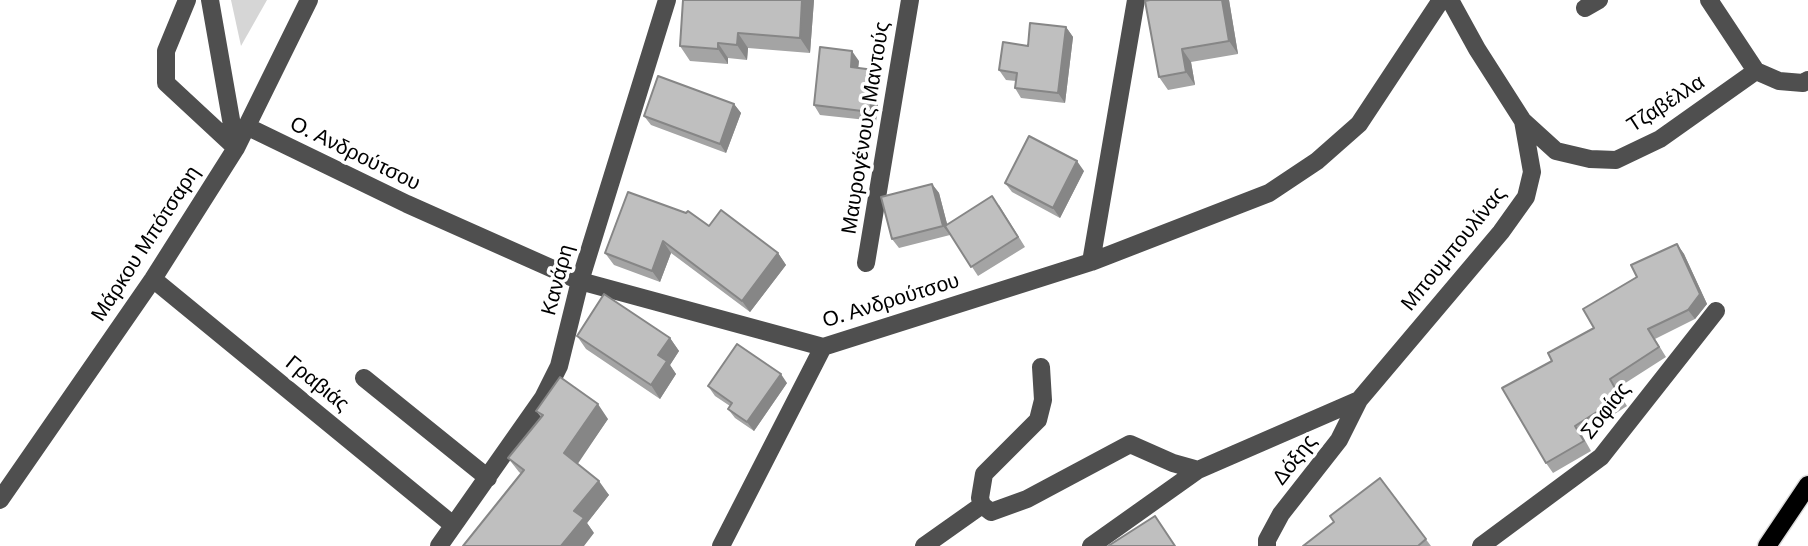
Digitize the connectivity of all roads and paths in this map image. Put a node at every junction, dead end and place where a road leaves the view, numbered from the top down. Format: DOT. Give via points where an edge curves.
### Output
graph roads {
  1 [pos="187,0"];
  2 [pos="210,0"];
  3 [pos="309,0"];
  4 [pos="910,0"];
  5 [pos="1136,0"];
  6 [pos="1441,0"];
  7 [pos="1450,0"];
  8 [pos="1709,0"];
  9 [pos="660,1"];
  10 [pos="1756,71"];
  11 [pos="1808,80"];
  12 [pos="1523,121"];
  13 [pos="246,126"];
  14 [pos="236,148"];
  15 [pos="1091,262"];
  16 [pos="866,263"];
  17 [pos="153,279"];
  18 [pos="580,281"];
  19 [pos="1716,312"];
  20 [pos="823,347"];
  21 [pos="1041,367"];
  22 [pos="364,378"];
  23 [pos="1359,400"];
  24 [pos="1198,470"];
  25 [pos="488,478"];
  26 [pos="1808,485"];
  27 [pos="0,500"];
  28 [pos="982,505"];
  29 [pos="453,525"];
  30 [pos="439,546"];
  31 [pos="722,546"];
  32 [pos="924,546"];
  33 [pos="1091,546"];
  34 [pos="1267,546"];
  35 [pos="1481,546"];
  36 [pos="1767,546"];
  1 -- 14 [label="street" via="166,51 166,83"];
  2 -- 14 [label="street"];
  3 -- 13 [label="street, Μάρκου Μπότσαρη"];
  4 -- 16 [label="street, Μαυρογένους Μαντούς"];
  5 -- 15 [label="street"];
  6 -- 15 [label="street, Ο. Ανδρούτσου" via="1359,124 1317,161 1269,193"];
  7 -- 12 [label="street, Μπουμπουλίνας"];
  8 -- 10 [label="street"];
  9 -- 18 [label="street, Κανάρη"];
  10 -- 11 [label="street" via="1779,81"];
  10 -- 12 [label="street, Τζαβέλλα" via="1660,139 1616,160 1556,151"];
  12 -- 23 [label="street, Μπουμπουλίνας" via="1532,172 1526,197"];
  13 -- 14 [label="street, Μάρκου Μπότσαρη"];
  13 -- 18 [label="street, Ο. Ανδρούτσου"];
  14 -- 17 [label="street, Μάρκου Μπότσαρη"];
  15 -- 20 [label="street, Ο. Ανδρούτσου"];
  17 -- 27 [label="street, Μάρκου Μπότσαρη"];
  17 -- 29 [label="street, Γραβιάς"];
  18 -- 20 [label="street, Ο. Ανδρούτσου"];
  18 -- 25 [label="street, Κανάρη" via="559,366 543,398"];
  19 -- 35 [label="street, Σοφίας" via="1601,457"];
  20 -- 31 [label="street"];
  21 -- 28 [label="street" via="1043,400 1038,420 985,474"];
  22 -- 25 [label="street"];
  23 -- 24 [label="street"];
  23 -- 34 [label="street, Δόξης" via="1339,440 1281,514"];
  24 -- 28 [label="street" via="1130,444 1027,499 991,512"];
  24 -- 33 [label="street"];
  25 -- 29 [label="street, Κανάρη"];
  26 -- 36 [label="main road"];
  28 -- 32 [label="street"];
  29 -- 30 [label="street, Κανάρη"];
}
